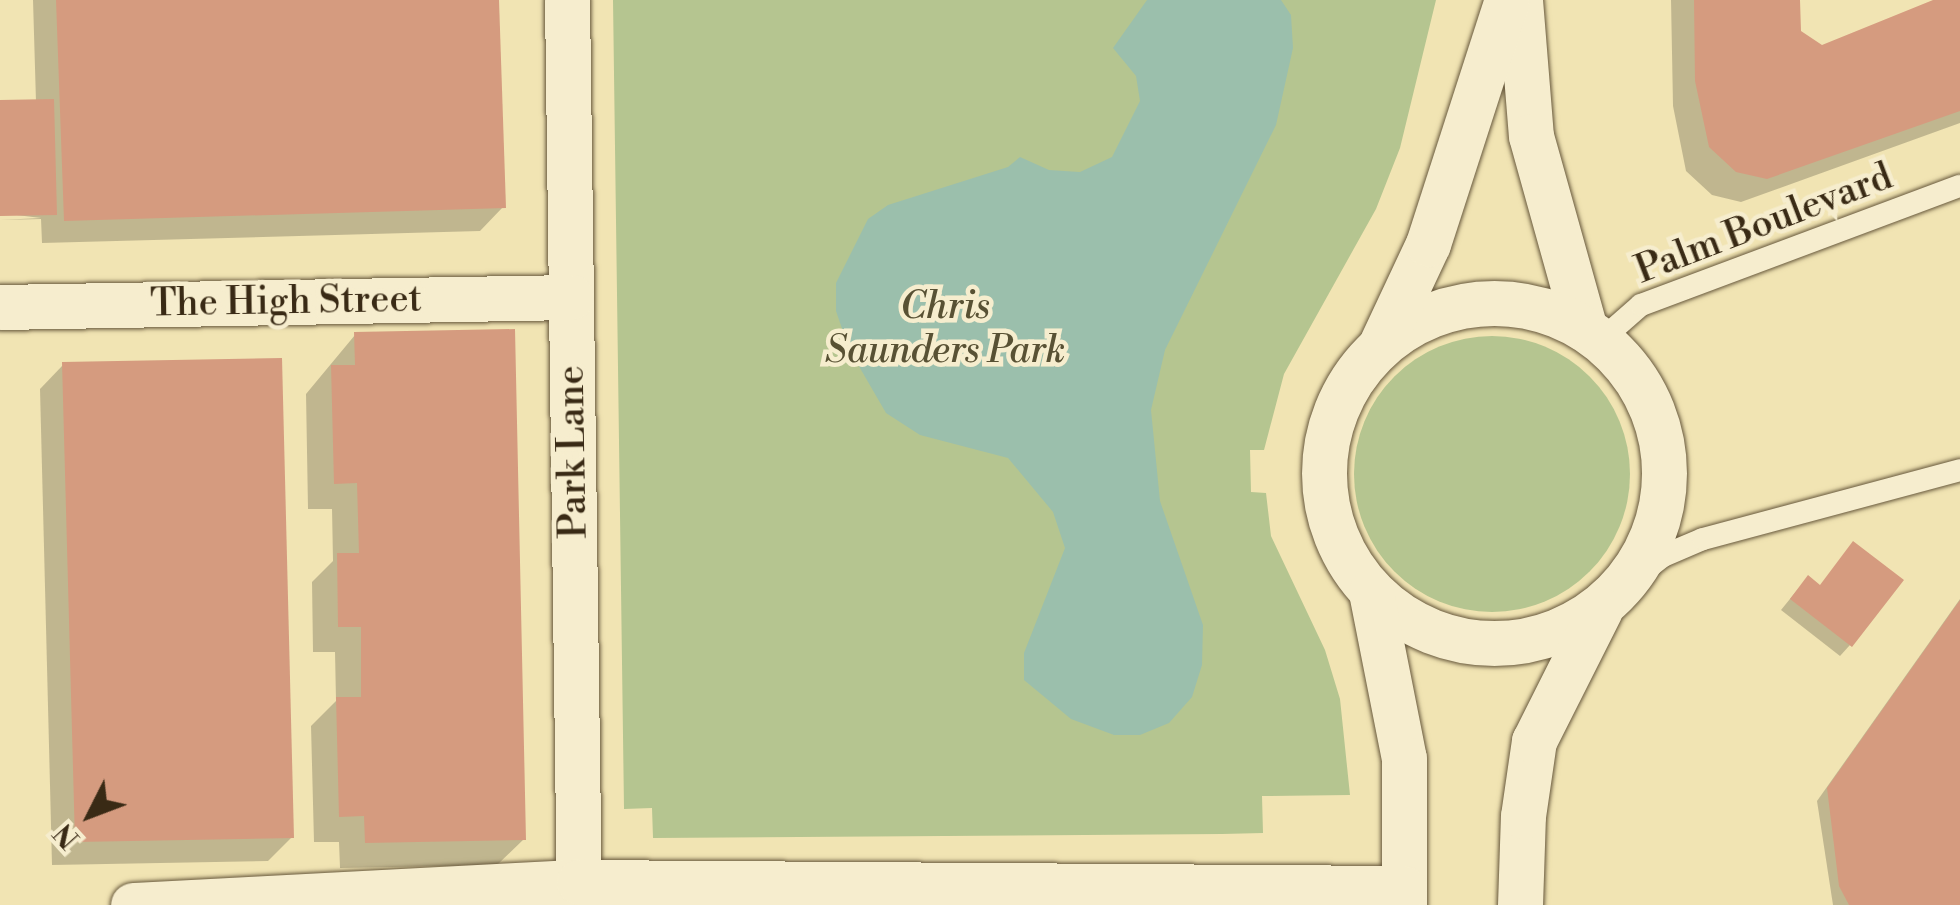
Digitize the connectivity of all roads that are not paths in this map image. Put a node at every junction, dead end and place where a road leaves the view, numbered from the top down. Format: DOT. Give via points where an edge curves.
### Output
graph roads {
  1 [pos="567,0"];
  2 [pos="1507,0"];
  3 [pos="1520,0"];
  4 [pos="1960,186"];
  5 [pos="571,297"];
  6 [pos="0,306"];
  7 [pos="1593,335"];
  8 [pos="1381,344"];
  9 [pos="1960,470"];
  10 [pos="1371,592"];
  11 [pos="1611,598"];
  12 [pos="578,893"];
  13 [pos="1404,896"];
  14 [pos="133,905"];
  15 [pos="1520,905"];
  1 -- 5 [label="street, Park Lane"];
  2 -- 8 [label="street" via="1428,244"];
  3 -- 7 [label="street" via="1532,136"];
  4 -- 7 [label="lane, Palm Boulevard" via="1641,306"];
  5 -- 6 [label="street, The High Street"];
  5 -- 12 [label="street, Park Lane"];
  7 -- 8 [label="street" via="1557,315 1496,302 1434,312"];
  7 -- 11 [label="street" via="1645,394 1664,462 1654,531"];
  8 -- 10 [label="street" via="1336,408 1325,446 1331,524"];
  9 -- 11 [label="lane" via="1695,542 1652,563"];
  10 -- 11 [label="street" via="1424,628 1485,644 1548,636"];
  10 -- 13 [label="street" via="1404,758"];
  11 -- 15 [label="street" via="1569,662 1534,741 1522,816"];
  12 -- 13 [label="street"];
  12 -- 14 [label="street"];
}
